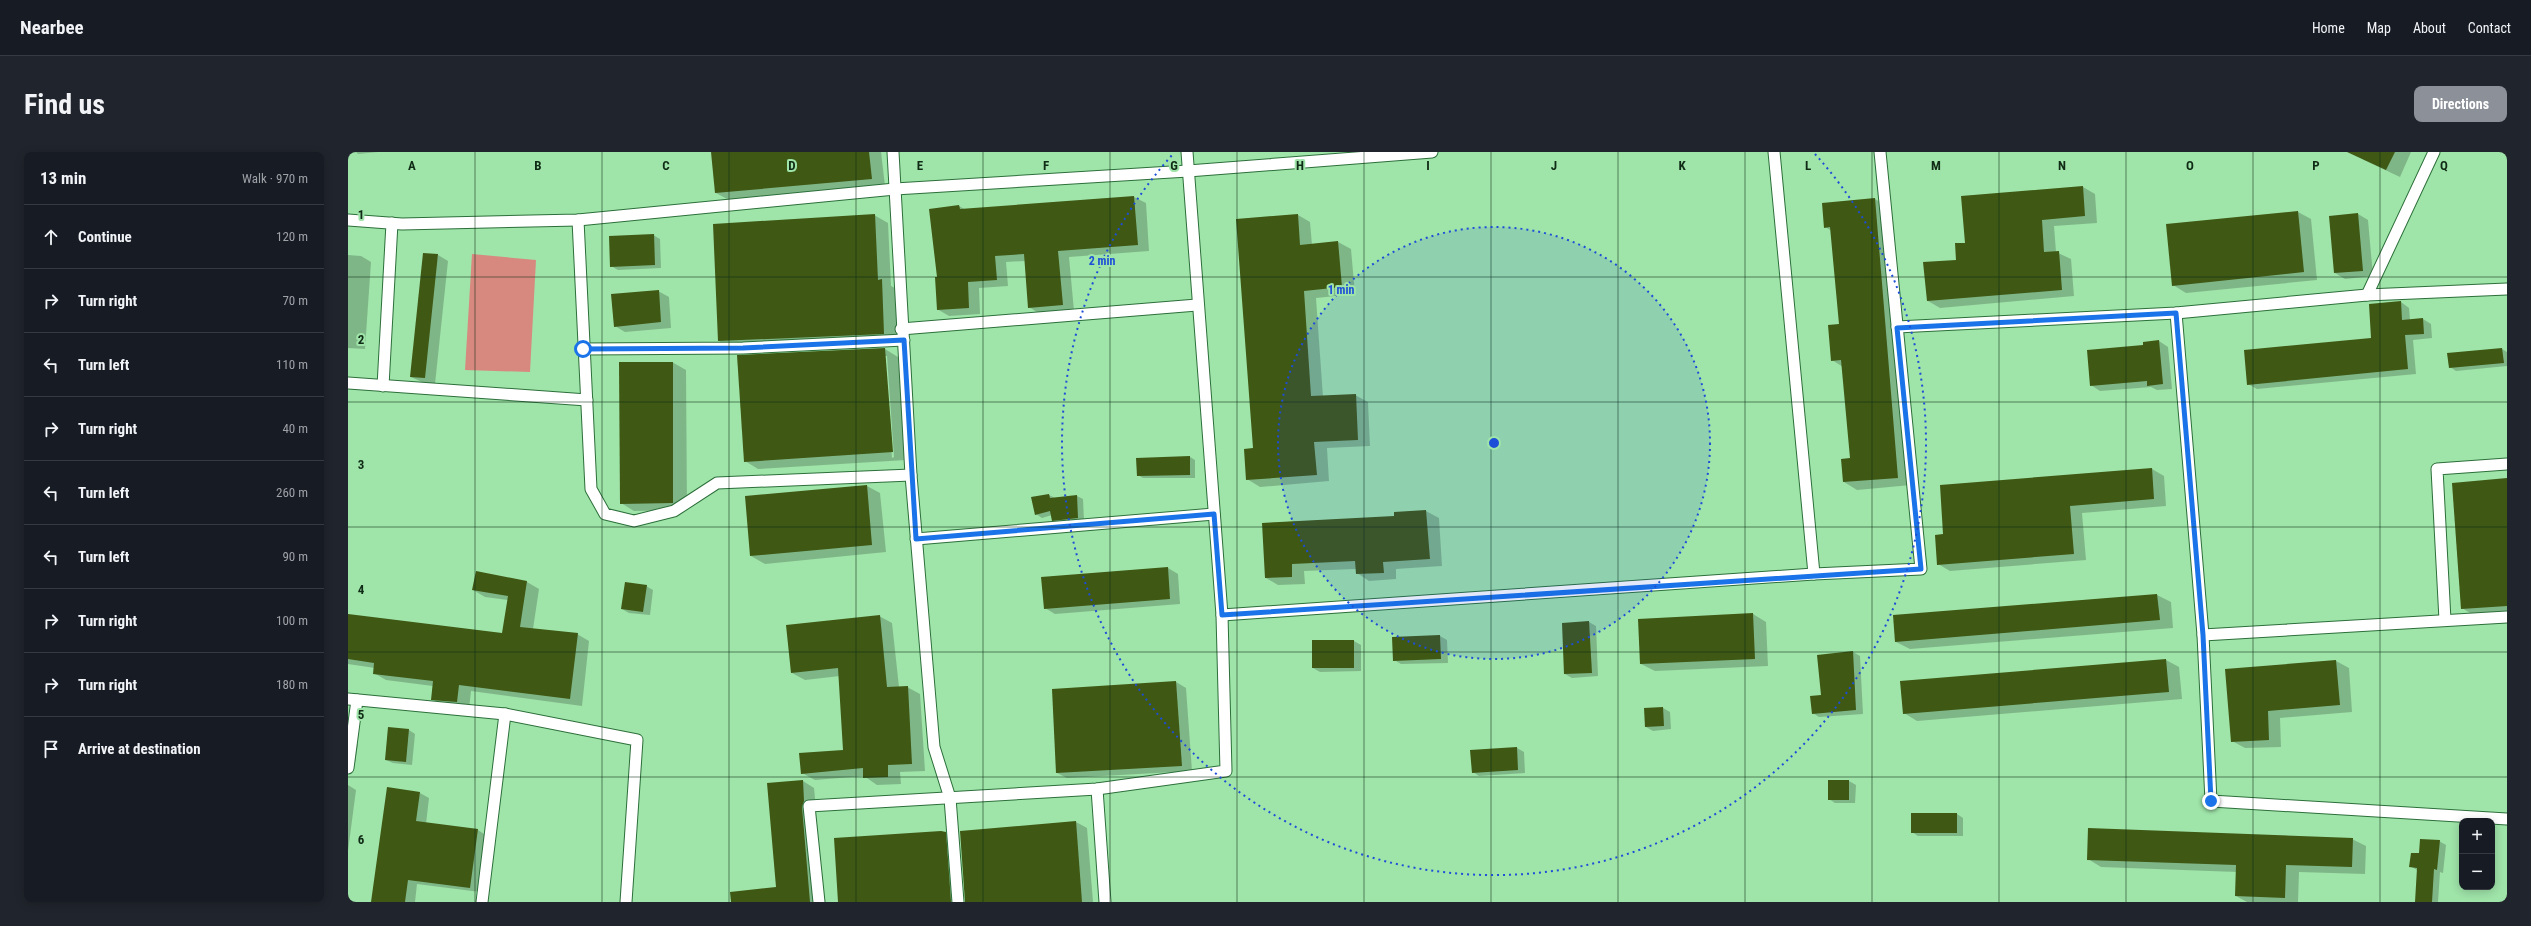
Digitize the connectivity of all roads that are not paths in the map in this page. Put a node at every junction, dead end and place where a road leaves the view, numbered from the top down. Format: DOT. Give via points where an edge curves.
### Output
graph roads {
  1 [pos="893,152"];
  2 [pos="1186,152"];
  3 [pos="1432,152"];
  4 [pos="1774,152"];
  5 [pos="1880,152"];
  6 [pos="2434,152"];
  7 [pos="1188,171"];
  8 [pos="895,189"];
  9 [pos="348,220"];
  10 [pos="578,220"];
  11 [pos="392,223"];
  12 [pos="2507,289"];
  13 [pos="2367,295"];
  14 [pos="1197,305"];
  15 [pos="2176,313"];
  16 [pos="1897,328"];
  17 [pos="903,334"];
  18 [pos="583,349"];
  19 [pos="348,383"];
  20 [pos="383,386"];
  21 [pos="587,400"];
  22 [pos="2507,464"];
  23 [pos="911,475"];
  24 [pos="1214,514"];
  25 [pos="916,539"];
  26 [pos="1814,574"];
  27 [pos="1222,615"];
  28 [pos="2507,617"];
  29 [pos="2446,620"];
  30 [pos="2203,635"];
  31 [pos="352,700"];
  32 [pos="505,714"];
  33 [pos="348,768"];
  34 [pos="1097,789"];
  35 [pos="950,798"];
  36 [pos="2507,819"];
  37 [pos="482,902"];
  38 [pos="626,902"];
  39 [pos="819,902"];
  40 [pos="958,902"];
  41 [pos="1105,902"];
  1 -- 8 [label="lane"];
  2 -- 7 [label="lane"];
  3 -- 7 [label="lane"];
  4 -- 26 [label="lane"];
  5 -- 16 [label="lane"];
  6 -- 13 [label="lane"];
  7 -- 8 [label="lane"];
  7 -- 14 [label="lane"];
  8 -- 10 [label="lane"];
  8 -- 17 [label="lane"];
  9 -- 11 [label="lane"];
  10 -- 11 [label="lane"];
  10 -- 18 [label="lane"];
  11 -- 20 [label="lane"];
  12 -- 13 [label="lane"];
  13 -- 15 [label="lane"];
  14 -- 17 [label="lane"];
  14 -- 24 [label="lane"];
  15 -- 16 [label="lane"];
  15 -- 30 [label="lane"];
  16 -- 26 [label="lane" via="1921,569"];
  17 -- 18 [label="lane" via="743,348"];
  17 -- 23 [label="lane"];
  18 -- 21 [label="lane"];
  19 -- 20 [label="lane"];
  20 -- 21 [label="lane"];
  21 -- 23 [label="lane" via="591,489 605,514 634,521 674,511 717,483"];
  22 -- 29 [label="lane" via="2437,469"];
  23 -- 25 [label="lane"];
  24 -- 25 [label="lane"];
  24 -- 27 [label="lane"];
  25 -- 35 [label="lane" via="934,747"];
  26 -- 27 [label="lane"];
  27 -- 34 [label="lane" via="1226,771"];
  28 -- 29 [label="lane"];
  29 -- 30 [label="lane"];
  30 -- 36 [label="lane" via="2211,801"];
  31 -- 32 [label="lane"];
  31 -- 33 [label="lane"];
  32 -- 37 [label="lane"];
  32 -- 38 [label="lane" via="637,740"];
  34 -- 35 [label="lane"];
  34 -- 41 [label="lane"];
  35 -- 39 [label="lane" via="809,806"];
  35 -- 40 [label="lane"];
}
